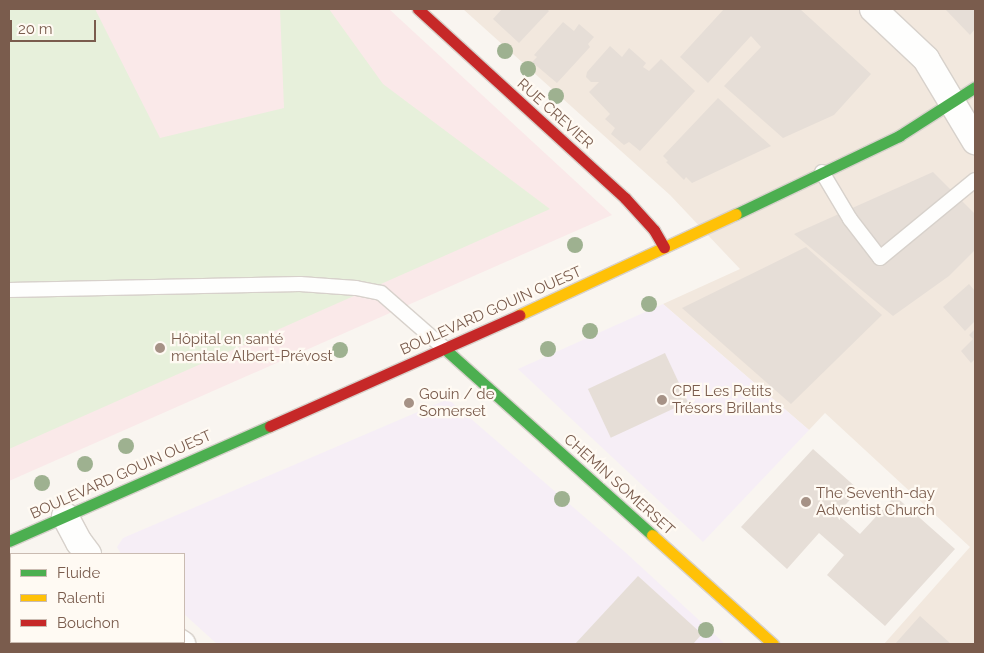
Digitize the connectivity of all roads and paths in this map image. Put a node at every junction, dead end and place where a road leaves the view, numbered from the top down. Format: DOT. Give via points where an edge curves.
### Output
graph roads {
  1 [pos="418,9"];
  2 [pos="873,9"];
  3 [pos="975,88"];
  4 [pos="952,102"];
  5 [pos="975,141"];
  6 [pos="822,172"];
  7 [pos="975,180"];
  8 [pos="664,247"];
  9 [pos="9,290"];
  10 [pos="444,349"];
  11 [pos="65,516"];
  12 [pos="9,541"];
  13 [pos="87,553"];
  14 [pos="773,644"];
  1 -- 8 [label="street, RUE CREVIER" via="625,198 654,230"];
  2 -- 4 [label="street" via="926,59"];
  3 -- 4 [label="street, BOULEVARD GOUIN OUEST"];
  4 -- 5 [label="street"];
  4 -- 6 [label="street, BOULEVARD GOUIN OUEST" via="899,136"];
  6 -- 7 [label="lane" via="850,220 880,258"];
  6 -- 8 [label="street, BOULEVARD GOUIN OUEST"];
  8 -- 10 [label="street, BOULEVARD GOUIN OUEST"];
  9 -- 10 [label="lane" via="300,284 356,288 381,293"];
  10 -- 11 [label="street, BOULEVARD GOUIN OUEST"];
  10 -- 14 [label="street, CHEMIN SOMERSET"];
  11 -- 12 [label="street, BOULEVARD GOUIN OUEST"];
  11 -- 13 [label="street"];
}
